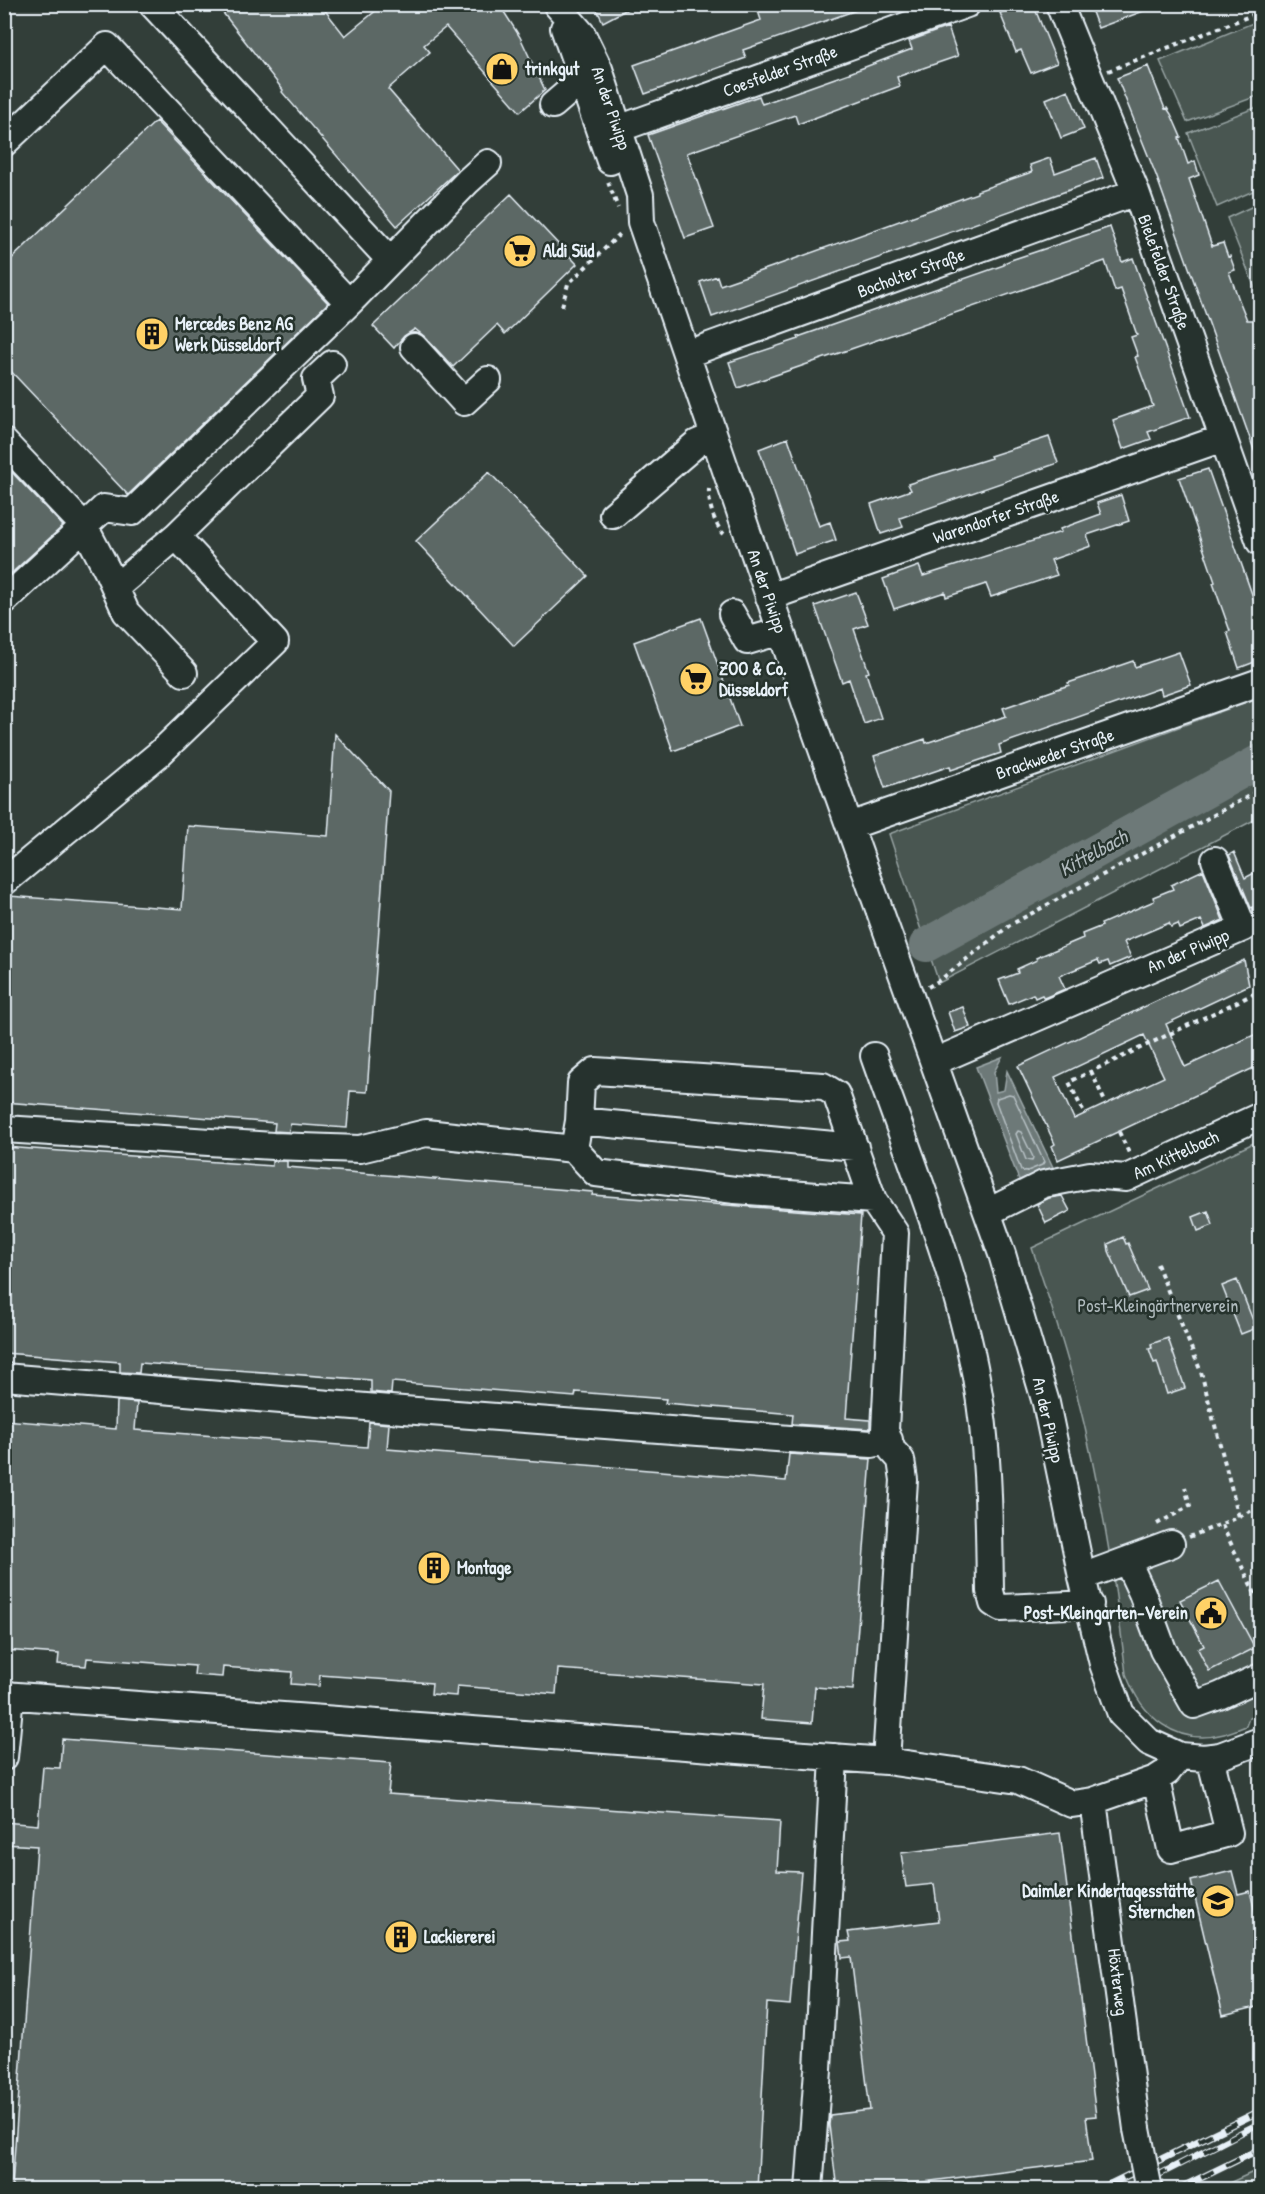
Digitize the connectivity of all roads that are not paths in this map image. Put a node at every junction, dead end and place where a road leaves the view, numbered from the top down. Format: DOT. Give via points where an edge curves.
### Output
graph roads {
  1 [pos="152,4"];
  2 [pos="967,4"];
  3 [pos="1059,4"];
  4 [pos="557,5"];
  5 [pos="582,80"];
  6 [pos="553,105"];
  7 [pos="618,129"];
  8 [pos="4,143"];
  9 [pos="608,155"];
  10 [pos="488,163"];
  11 [pos="1136,192"];
  12 [pos="633,226"];
  13 [pos="390,261"];
  14 [pos="349,303"];
  15 [pos="414,347"];
  16 [pos="687,354"];
  17 [pos="332,364"];
  18 [pos="488,380"];
  19 [pos="714,436"];
  20 [pos="1223,438"];
  21 [pos="4,442"];
  22 [pos="613,515"];
  23 [pos="84,526"];
  24 [pos="176,536"];
  25 [pos="1260,542"];
  26 [pos="115,588"];
  27 [pos="769,597"];
  28 [pos="4,601"];
  29 [pos="732,614"];
  30 [pos="781,631"];
  31 [pos="184,673"];
  32 [pos="1260,682"];
  33 [pos="850,826"];
  34 [pos="1215,860"];
  35 [pos="4,882"];
  36 [pos="874,1056"];
  37 [pos="934,1062"];
  38 [pos="1260,1116"];
  39 [pos="579,1121"];
  40 [pos="4,1128"];
  41 [pos="855,1147"];
  42 [pos="574,1149"];
  43 [pos="873,1200"];
  44 [pos="988,1212"];
  45 [pos="4,1377"];
  46 [pos="889,1440"];
  47 [pos="1167,1546"];
  48 [pos="1127,1561"];
  49 [pos="1082,1577"];
  50 [pos="1090,1604"];
  51 [pos="1260,1677"];
  52 [pos="7,1695"];
  53 [pos="1260,1741"];
  54 [pos="1180,1756"];
  55 [pos="4,1757"];
  56 [pos="834,1757"];
  57 [pos="1210,1757"];
  58 [pos="886,1761"];
  59 [pos="1156,1779"];
  60 [pos="1093,1801"];
  61 [pos="809,2190"];
  62 [pos="1149,2190"];
  1 -- 13 [label="street"];
  2 -- 7 [label="street, Coesfelder Straße"];
  3 -- 11 [label="street, Bielefelder Straße"];
  4 -- 5 [label="street, An der Piwipp"];
  4 -- 7 [label="street, An der Piwipp" via="582,34 599,69"];
  5 -- 6 [label="street"];
  5 -- 9 [label="street, An der Piwipp"];
  7 -- 9 [label="street"];
  7 -- 12 [label="street, An der Piwipp" via="640,195"];
  8 -- 14 [label="street" via="107,46"];
  9 -- 12 [label="street, An der Piwipp"];
  10 -- 13 [label="street"];
  11 -- 16 [label="street, Bocholter Straße"];
  11 -- 20 [label="street, Bielefelder Straße"];
  12 -- 16 [label="street, An der Piwipp"];
  13 -- 14 [label="street"];
  14 -- 23 [label="street" via="132,512 104,508"];
  15 -- 18 [label="street" via="464,402"];
  16 -- 19 [label="street, An der Piwipp"];
  17 -- 24 [label="street" via="316,379 321,396"];
  19 -- 22 [label="street" via="697,443"];
  19 -- 27 [label="street, An der Piwipp"];
  20 -- 25 [label="street, Bielefelder Straße"];
  20 -- 27 [label="street, Warendorfer Straße"];
  21 -- 23 [label="street"];
  23 -- 26 [label="street"];
  23 -- 28 [label="street"];
  24 -- 26 [label="street"];
  24 -- 35 [label="street" via="275,642 160,753"];
  26 -- 31 [label="street" via="126,612"];
  27 -- 30 [label="street, An der Piwipp"];
  29 -- 30 [label="street" via="747,641"];
  30 -- 33 [label="street, An der Piwipp"];
  32 -- 33 [label="street, Brackweder Straße"];
  33 -- 37 [label="street, An der Piwipp"];
  34 -- 37 [label="street, An der Piwipp" via="1243,927"];
  36 -- 50 [label="street" via="966,1332 989,1480 993,1602 1001,1608"];
  37 -- 44 [label="street, An der Piwipp"];
  38 -- 44 [label="street, Am Kittelbach" via="1125,1178 1090,1175 1044,1184"];
  39 -- 41 [label="street"];
  39 -- 41 [label="street" via="580,1083 595,1071 823,1086 836,1094"];
  39 -- 42 [label="street"];
  40 -- 42 [label="street" via="360,1149 426,1133"];
  41 -- 43 [label="street"];
  42 -- 43 [label="street" via="596,1173 735,1190"];
  43 -- 46 [label="street" via="895,1233 885,1430"];
  44 -- 49 [label="street, An der Piwipp" via="1046,1403"];
  45 -- 46 [label="street" via="767,1437 872,1443"];
  46 -- 58 [label="street" via="901,1460 904,1480"];
  47 -- 48 [label="street"];
  48 -- 49 [label="street"];
  48 -- 51 [label="street" via="1163,1650 1194,1705"];
  49 -- 50 [label="street, An der Piwipp"];
  50 -- 54 [label="street, An der Piwipp" via="1103,1664 1121,1714 1149,1742"];
  52 -- 55 [label="street"];
  52 -- 56 [label="street"];
  53 -- 57 [label="street"];
  54 -- 57 [label="street"];
  54 -- 59 [label="street"];
  56 -- 58 [label="street"];
  56 -- 61 [label="street" via="819,2070"];
  57 -- 59 [label="street" via="1229,1833 1171,1849"];
  58 -- 60 [label="street" via="1017,1780 1072,1804"];
  59 -- 60 [label="street"];
  60 -- 62 [label="street, Höxterweg, bridge" via="1137,2129"];
}
